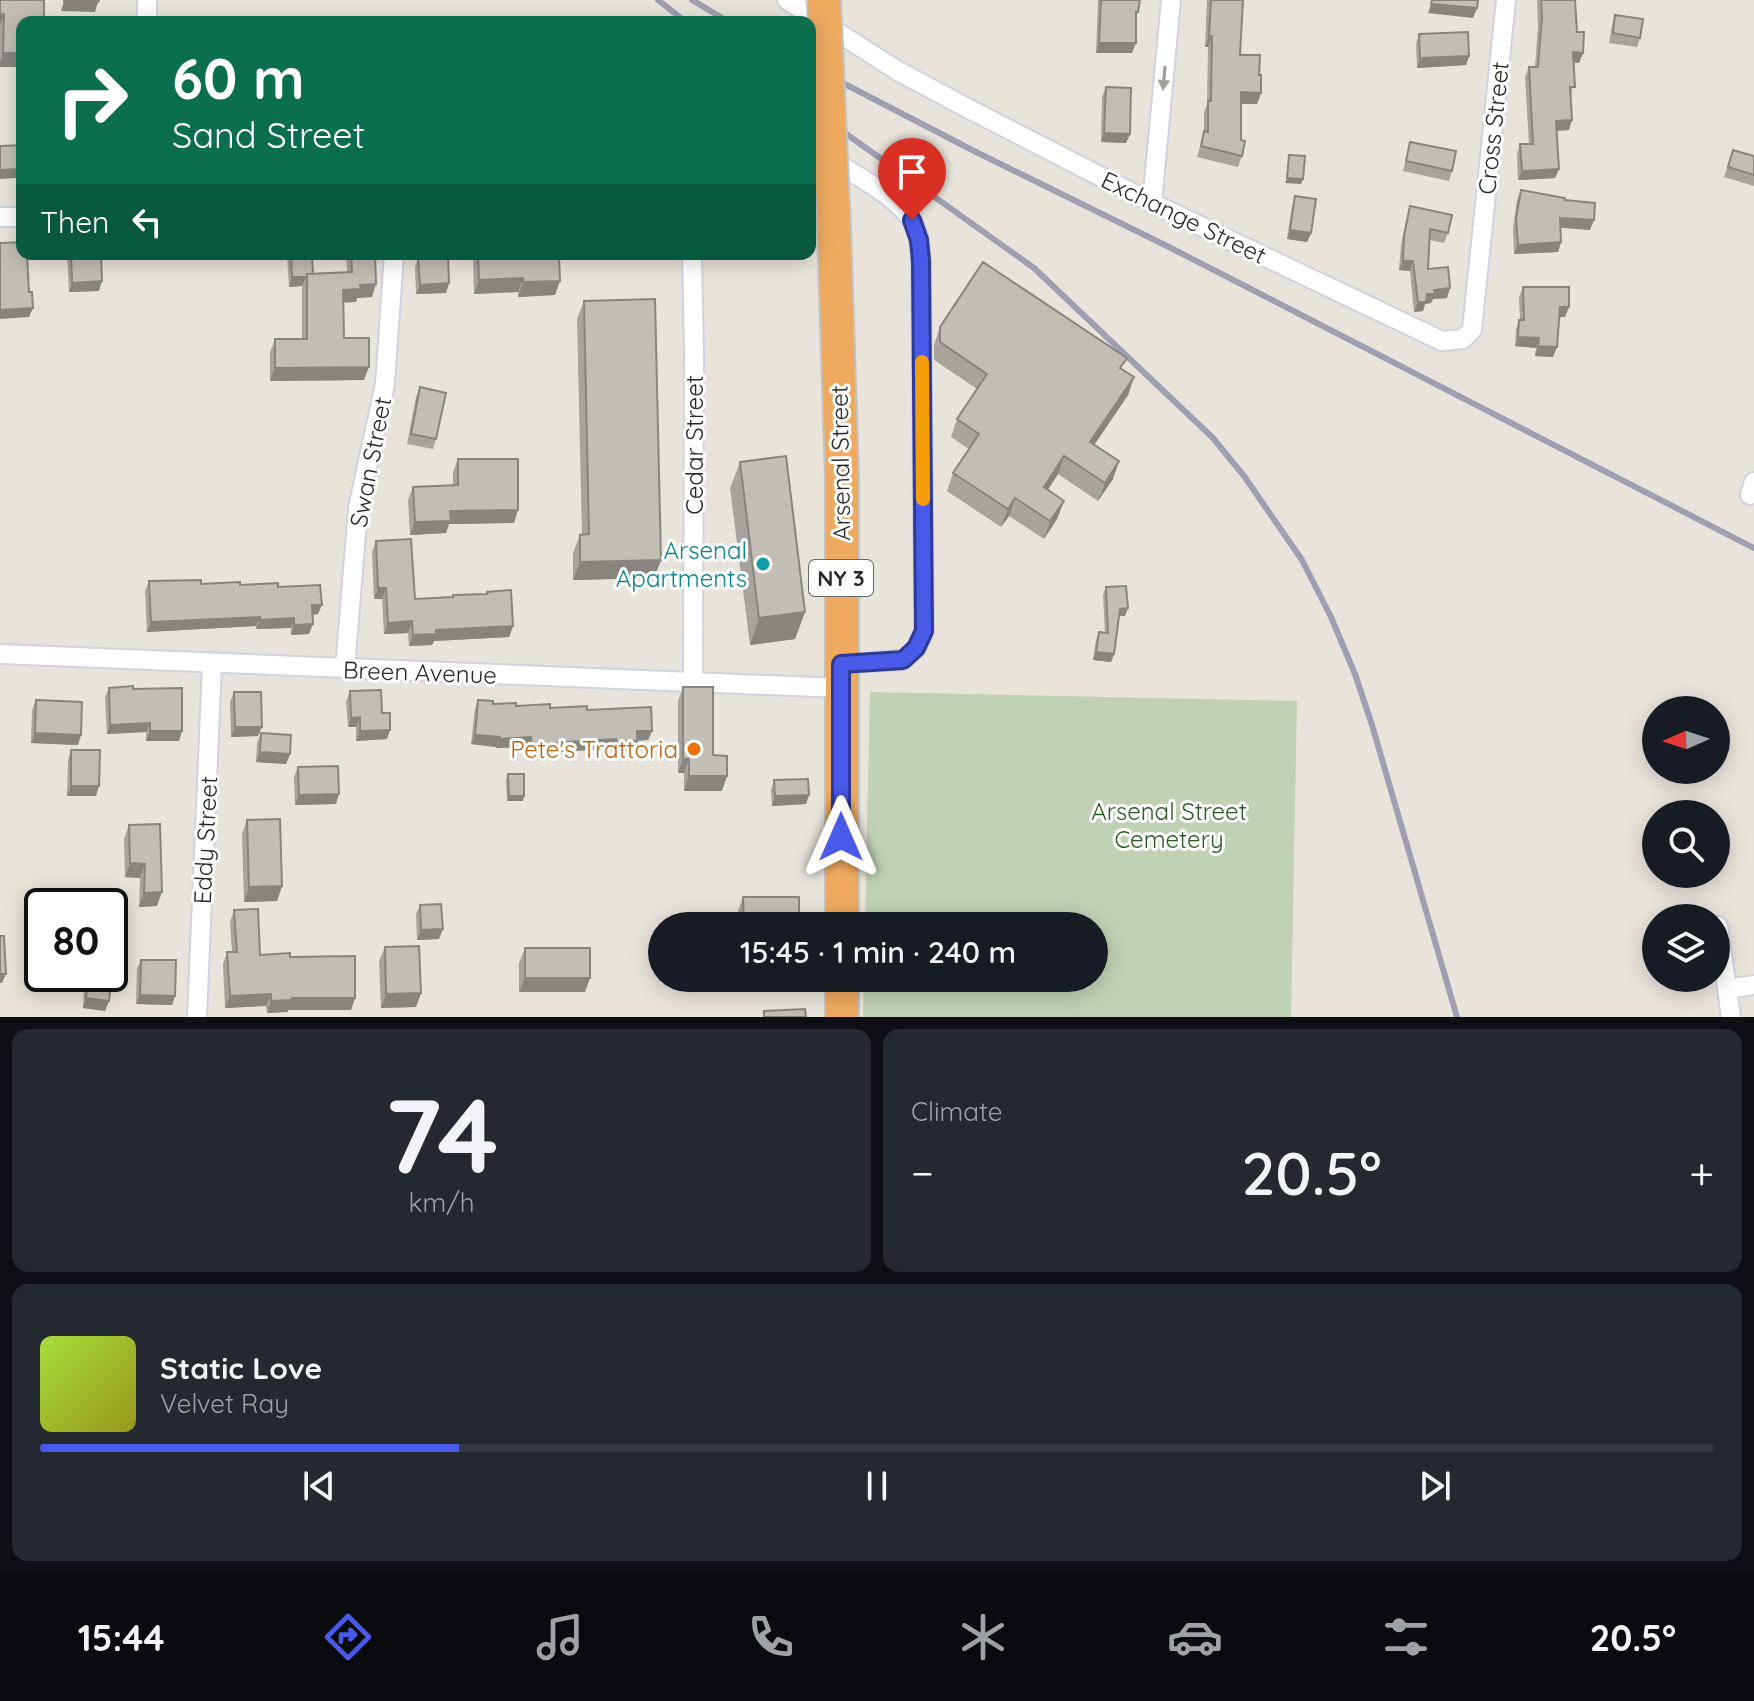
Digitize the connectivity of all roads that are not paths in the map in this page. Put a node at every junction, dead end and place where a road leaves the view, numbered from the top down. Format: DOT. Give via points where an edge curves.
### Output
graph roads {
  1 [pos="787,0"];
  2 [pos="824,0"];
  3 [pos="1171,0"];
  4 [pos="1506,0"];
  5 [pos="812,16"];
  6 [pos="816,19"];
  7 [pos="816,151"];
  8 [pos="1152,203"];
  9 [pos="1480,256"];
  10 [pos="394,260"];
  11 [pos="692,260"];
  12 [pos="0,654"];
  13 [pos="212,664"];
  14 [pos="345,669"];
  15 [pos="841,676"];
  16 [pos="693,683"];
  17 [pos="842,912"];
  18 [pos="1754,985"];
  19 [pos="1730,989"];
  20 [pos="842,992"];
  21 [pos="1727,992"];
  22 [pos="197,1017"];
  23 [pos="842,1017"];
  24 [pos="1731,1017"];
  1 -- 5 [label="street, Exchange Street"];
  2 -- 15 [label="highway, Arsenal Street / NY 3, bridge" via="842,477"];
  3 -- 8 [label="street, one-way"];
  4 -- 9 [label="street, Cross Street"];
  6 -- 8 [label="street, Exchange Street" via="898,71"];
  7 -- 15 [label="street, Breen Avenue" via="894,200 912,220 921,261 924,631 903,660"];
  8 -- 9 [label="street, Exchange Street" via="1442,341 1463,339 1472,330"];
  10 -- 14 [label="street, Swan Street" via="385,384 358,508"];
  11 -- 16 [label="street, Cedar Street"];
  12 -- 13 [label="street, Breen Avenue"];
  13 -- 14 [label="street, Breen Avenue"];
  13 -- 22 [label="street, Eddy Street"];
  14 -- 16 [label="street, Breen Avenue"];
  15 -- 16 [label="street, Breen Avenue"];
  15 -- 17 [label="highway, Arsenal Street / NY 3"];
  18 -- 19 [label="street"];
  20 -- 23 [label="highway"];
  21 -- 24 [label="street"];
}
